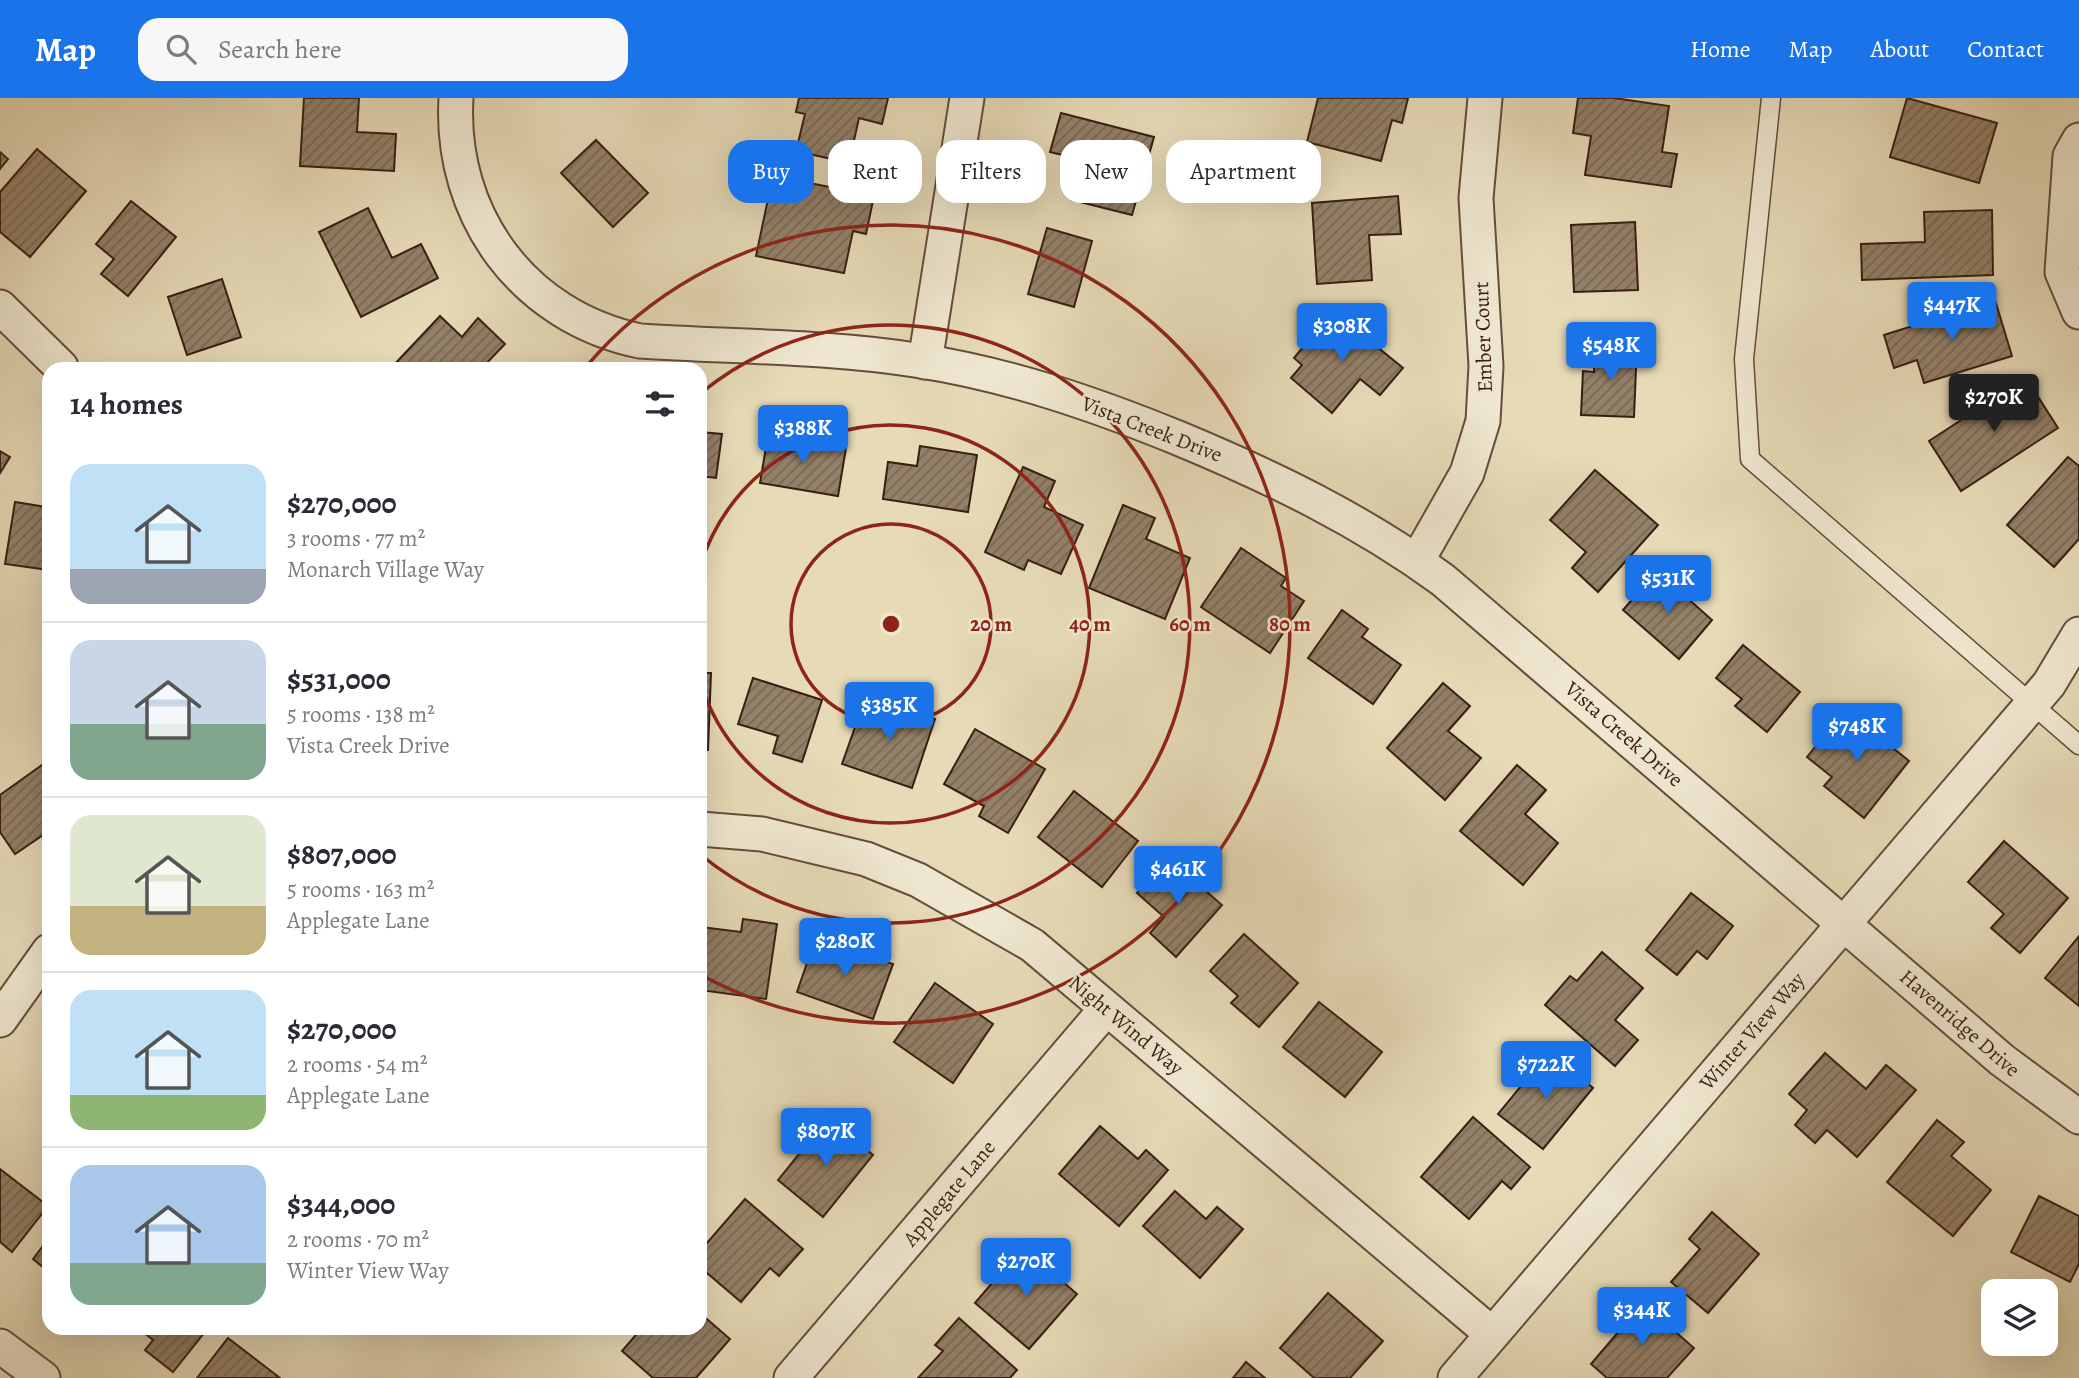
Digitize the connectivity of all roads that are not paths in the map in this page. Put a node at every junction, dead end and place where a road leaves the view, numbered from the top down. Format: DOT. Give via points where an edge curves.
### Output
graph roads {
  1 [pos="456,98"];
  2 [pos="967,98"];
  3 [pos="1485,98"];
  4 [pos="1771,98"];
  5 [pos="2079,140"];
  6 [pos="0,307"];
  7 [pos="2079,312"];
  8 [pos="56,362"];
  9 [pos="925,362"];
  10 [pos="1417,561"];
  11 [pos="2079,634"];
  12 [pos="2079,661"];
  13 [pos="2040,694"];
  14 [pos="2079,745"];
  15 [pos="707,830"];
  16 [pos="1844,924"];
  17 [pos="42,961"];
  18 [pos="1106,1009"];
  19 [pos="0,1020"];
  20 [pos="2079,1117"];
  21 [pos="1492,1334"];
  22 [pos="0,1346"];
  23 [pos="43,1378"];
  24 [pos="791,1378"];
  25 [pos="1455,1378"];
  1 -- 9 [label="street, Vista Creek Drive" via="458,155 470,202 509,264 569,316 640,341"];
  2 -- 9 [label="street"];
  3 -- 10 [label="street, Ember Court" via="1476,198 1486,366 1483,421 1478,447 1458,492"];
  4 -- 13 [label="lane" via="1744,359 1750,459"];
  5 -- 7 [label="street" via="2070,156 2062,272"];
  6 -- 8 [label="street"];
  9 -- 10 [label="street, Vista Creek Drive" via="1062,394 1188,442 1300,492"];
  10 -- 16 [label="street, Vista Creek Drive"];
  11 -- 13 [label="street, Winter View Way"];
  12 -- 13 [label="street, Winter View Way"];
  13 -- 14 [label="lane"];
  13 -- 16 [label="street, Winter View Way"];
  15 -- 18 [label="street, Night Wind Way" via="814,844 918,880 1032,945"];
  16 -- 20 [label="street, Havenridge Drive" via="2012,1069"];
  16 -- 21 [label="street, Winter View Way"];
  17 -- 19 [label="street"];
  18 -- 21 [label="street, Night Wind Way"];
  18 -- 24 [label="street, Applegate Lane"];
  21 -- 25 [label="street, Winter View Way"];
  22 -- 23 [label="street"];
}
